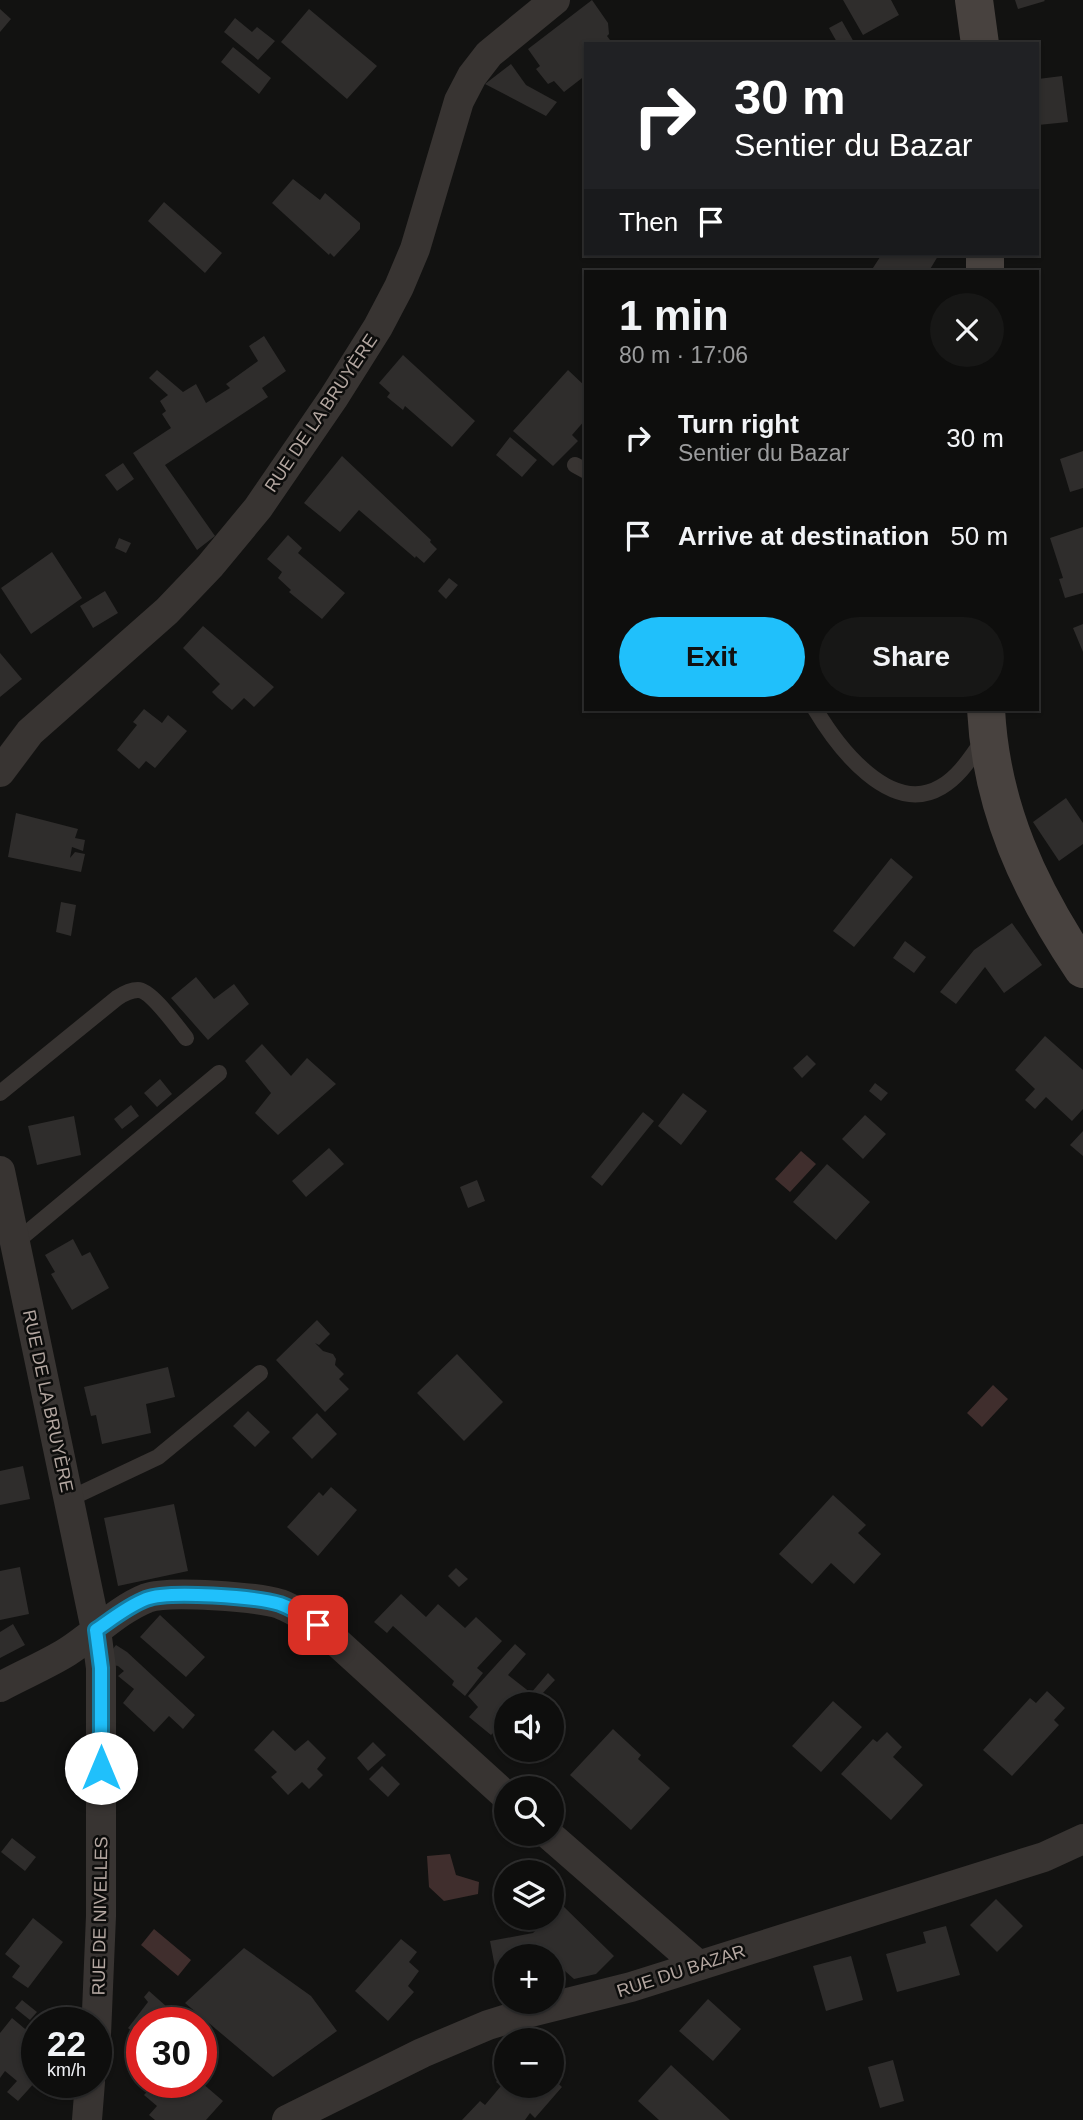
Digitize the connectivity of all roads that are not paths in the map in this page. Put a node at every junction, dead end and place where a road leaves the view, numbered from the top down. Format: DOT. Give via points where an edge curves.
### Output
graph roads {
  1 [pos="555,0"];
  2 [pos="974,0"];
  3 [pos="980,42"];
  4 [pos="816,711"];
  5 [pos="987,722"];
  6 [pos="0,772"];
  7 [pos="1083,969"];
  8 [pos="186,1038"];
  9 [pos="219,1073"];
  10 [pos="0,1093"];
  11 [pos="0,1171"];
  12 [pos="16,1242"];
  13 [pos="260,1373"];
  14 [pos="69,1499"];
  15 [pos="96,1630"];
  16 [pos="0,1687"];
  17 [pos="494,1785"];
  18 [pos="1083,1839"];
  19 [pos="562,1846"];
  20 [pos="698,1965"];
  21 [pos="97,2007"];
  22 [pos="89,2098"];
  23 [pos="328,2112"];
  24 [pos="87,2120"];
  25 [pos="287,2120"];
  1 -- 6 [label="street, RUE DE LA BRUYÈRE" via="489,54 472,76 459,102 399,287 334,397 258,508 167,611 30,732"];
  2 -- 3 [label="street"];
  4 -- 5 [label="lane" via="867,774 896,791 915,794 939,788 963,770"];
  5 -- 7 [label="street" via="1004,817 1043,906"];
  8 -- 10 [label="lane" via="148,993 132,990"];
  9 -- 12 [label="lane"];
  11 -- 12 [label="street, RUE DE LA BRUYÈRE"];
  12 -- 14 [label="street, RUE DE LA BRUYÈRE"];
  13 -- 14 [label="lane" via="158,1457"];
  14 -- 15 [label="street, RUE DE LA BRUYÈRE"];
  15 -- 16 [label="street" via="67,1652"];
  15 -- 17 [label="street" via="128,1608 164,1594 232,1598 295,1610 318,1625"];
  15 -- 21 [label="street, RUE DE NIVELLES" via="101,1668"];
  18 -- 20 [label="street, RUE DU BAZAR" via="1044,1857"];
  19 -- 20 [label="street"];
  20 -- 23 [label="street, RUE DU BAZAR" via="488,2025 411,2058"];
  22 -- 24 [label="street"];
  23 -- 25 [label="street, RUE DU BAZAR"];
}
